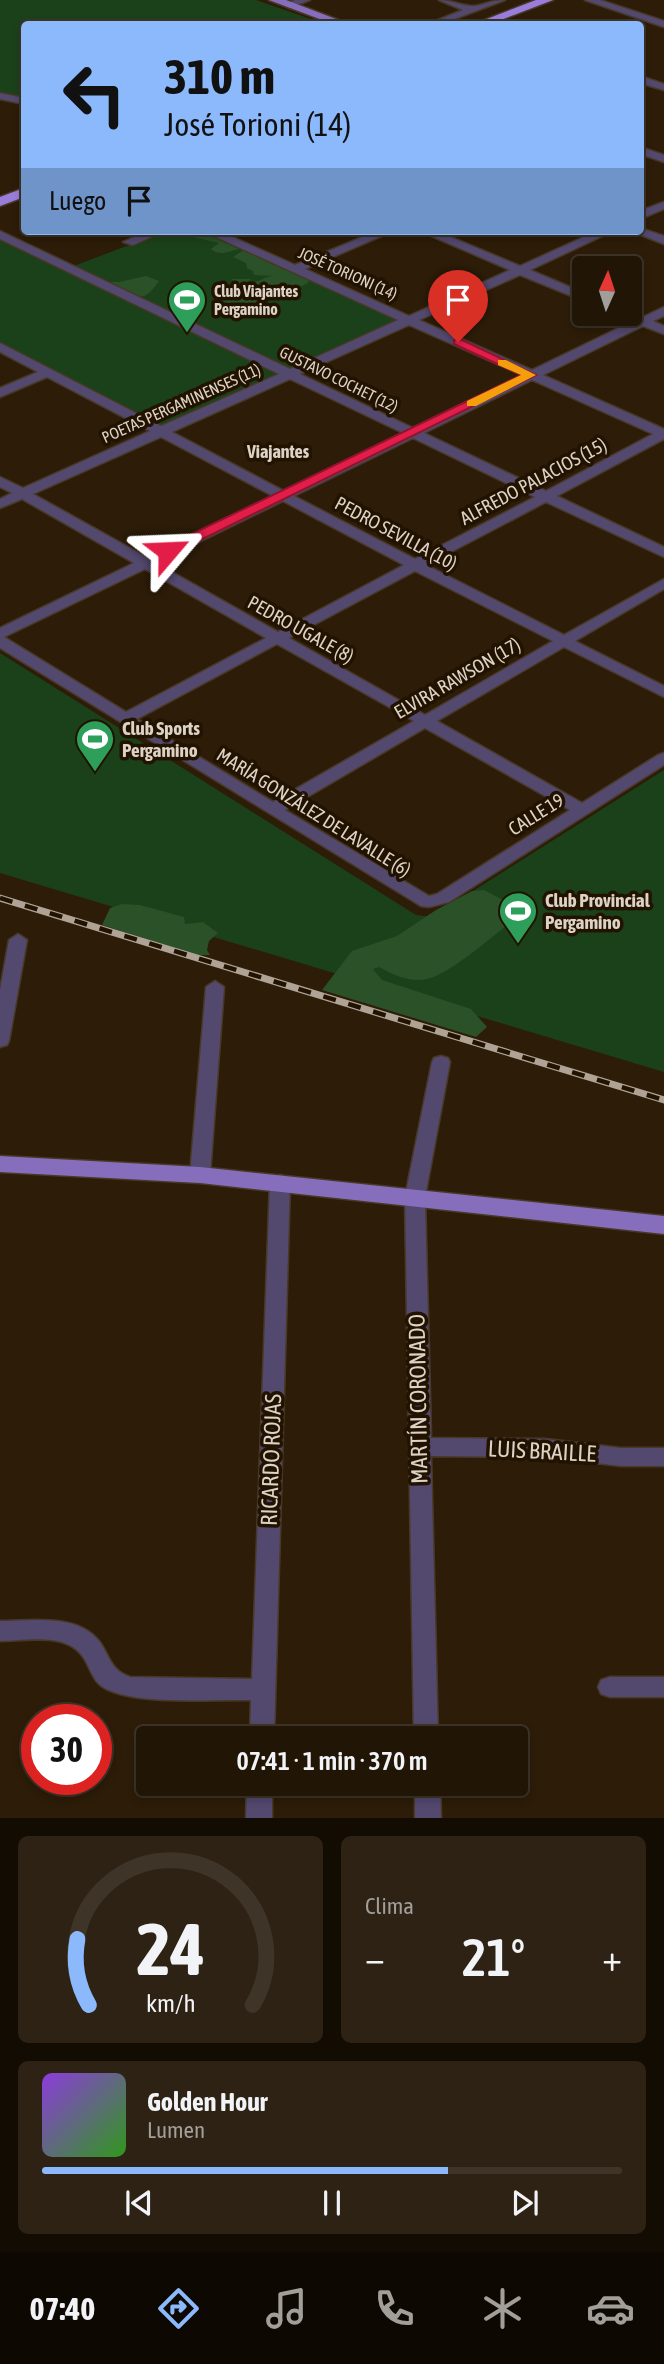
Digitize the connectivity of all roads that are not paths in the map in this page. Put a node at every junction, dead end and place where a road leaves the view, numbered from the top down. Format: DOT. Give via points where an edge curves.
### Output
graph roads {
  1 [pos="275,0"];
  2 [pos="305,0"];
  3 [pos="444,0"];
  4 [pos="500,0"];
  5 [pos="547,0"];
  6 [pos="590,0"];
  7 [pos="289,5"];
  8 [pos="473,10"];
  9 [pos="334,21"];
  10 [pos="442,21"];
  11 [pos="489,21"];
  12 [pos="664,24"];
  13 [pos="644,80"];
  14 [pos="664,87"];
  15 [pos="0,96"];
  16 [pos="20,100"];
  17 [pos="0,109"];
  18 [pos="644,152"];
  19 [pos="664,159"];
  20 [pos="21,193"];
  21 [pos="0,202"];
  22 [pos="664,205"];
  23 [pos="644,214"];
  24 [pos="644,232"];
  25 [pos="0,235"];
  26 [pos="148,235"];
  27 [pos="218,235"];
  28 [pos="377,235"];
  29 [pos="436,235"];
  30 [pos="598,235"];
  31 [pos="664,240"];
  32 [pos="129,242"];
  33 [pos="295,269"];
  34 [pos="520,270"];
  35 [pos="572,292"];
  36 [pos="664,311"];
  37 [pos="410,320"];
  38 [pos="642,321"];
  39 [pos="632,326"];
  40 [pos="664,330"];
  41 [pos="0,347"];
  42 [pos="48,372"];
  43 [pos="289,374"];
  44 [pos="531,375"];
  45 [pos="0,393"];
  46 [pos="161,432"];
  47 [pos="411,433"];
  48 [pos="664,434"];
  49 [pos="0,481"];
  50 [pos="22,494"];
  51 [pos="282,495"];
  52 [pos="545,496"];
  53 [pos="0,504"];
  54 [pos="664,554"];
  55 [pos="145,562"];
  56 [pos="415,565"];
  57 [pos="664,583"];
  58 [pos="0,634"];
  59 [pos="278,638"];
  60 [pos="0,641"];
  61 [pos="563,641"];
  62 [pos="664,692"];
  63 [pos="124,719"];
  64 [pos="425,720"];
  65 [pos="664,758"];
  66 [pos="272,810"];
  67 [pos="582,810"];
  68 [pos="429,902"];
  69 [pos="18,940"];
  70 [pos="215,987"];
  71 [pos="0,1041"];
  72 [pos="441,1062"];
  73 [pos="0,1164"];
  74 [pos="200,1175"];
  75 [pos="280,1182"];
  76 [pos="415,1197"];
  77 [pos="664,1226"];
  78 [pos="419,1447"];
  79 [pos="664,1457"];
  80 [pos="0,1631"];
  81 [pos="610,1687"];
  82 [pos="664,1687"];
  83 [pos="263,1690"];
  84 [pos="262,1726"];
  85 [pos="426,1726"];
  86 [pos="260,1796"];
  87 [pos="428,1796"];
  88 [pos="259,1818"];
  89 [pos="428,1818"];
  1 -- 7 [label="main road"];
  2 -- 7 [label="street"];
  3 -- 8 [label="street"];
  4 -- 8 [label="street"];
  5 -- 11 [label="highway"];
  6 -- 12 [label="street"];
  7 -- 9 [label="main road"];
  8 -- 10 [label="street"];
  13 -- 14 [label="street"];
  15 -- 16 [label="street"];
  16 -- 17 [label="street"];
  18 -- 19 [label="street"];
  20 -- 21 [label="highway"];
  22 -- 23 [label="street"];
  24 -- 31 [label="street"];
  25 -- 43 [label="street, GUSTAVO COCHET (12)"];
  26 -- 32 [label="street"];
  27 -- 33 [label="street, JOSÉ TORIONI (14)"];
  28 -- 33 [label="street"];
  29 -- 34 [label="street"];
  30 -- 34 [label="street, POETAS PERGAMINENSES (11)"];
  33 -- 37 [label="street, JOSÉ TORIONI (14)"];
  34 -- 35 [label="street"];
  34 -- 37 [label="street, POETAS PERGAMINENSES (11)"];
  36 -- 38 [label="street"];
  37 -- 43 [label="street, POETAS PERGAMINENSES (11)"];
  37 -- 44 [label="street, JOSÉ TORIONI (14)"];
  38 -- 40 [label="street"];
  39 -- 44 [label="street"];
  41 -- 42 [label="street, PEDRO SEVILLA (10)"];
  42 -- 45 [label="street"];
  42 -- 46 [label="street, PEDRO SEVILLA (10)"];
  43 -- 46 [label="street, POETAS PERGAMINENSES (11)"];
  43 -- 47 [label="street, GUSTAVO COCHET (12)"];
  44 -- 47 [label="street"];
  44 -- 48 [label="street, JOSÉ TORIONI (14)"];
  46 -- 50 [label="street, POETAS PERGAMINENSES (11)"];
  46 -- 51 [label="street, PEDRO SEVILLA (10)"];
  47 -- 51 [label="street"];
  47 -- 52 [label="street, GUSTAVO COCHET (12)"];
  48 -- 52 [label="street, ALFREDO PALACIOS (15)"];
  49 -- 50 [label="street, PEDRO UGALE (8)"];
  50 -- 53 [label="street, POETAS PERGAMINENSES (11)"];
  50 -- 55 [label="street, PEDRO UGALE (8)"];
  51 -- 55 [label="street"];
  51 -- 56 [label="street, PEDRO SEVILLA (10)"];
  52 -- 54 [label="street, GUSTAVO COCHET (12)"];
  52 -- 56 [label="street, ALFREDO PALACIOS (15)"];
  55 -- 58 [label="street"];
  55 -- 59 [label="street, PEDRO UGALE (8)"];
  56 -- 59 [label="street, ALFREDO PALACIOS (15)"];
  56 -- 61 [label="street, PEDRO SEVILLA (10)"];
  57 -- 61 [label="street, ELVIRA RAWSON (17)"];
  59 -- 63 [label="street, ALFREDO PALACIOS (15)"];
  59 -- 64 [label="street, PEDRO UGALE (8)"];
  60 -- 63 [label="street, MARÍA GONZÁLEZ DE LAVALLE (6)"];
  61 -- 62 [label="street, PEDRO SEVILLA (10)"];
  61 -- 64 [label="street, ELVIRA RAWSON (17)"];
  63 -- 66 [label="street, MARÍA GONZÁLEZ DE LAVALLE (6)"];
  64 -- 66 [label="street, ELVIRA RAWSON (17)"];
  64 -- 67 [label="street, PEDRO UGALE (8)"];
  65 -- 67 [label="street, CALLE 19"];
  66 -- 68 [label="street, MARÍA GONZÁLEZ DE LAVALLE (6)" via="415,899"];
  67 -- 68 [label="street, CALLE 19" via="443,898"];
  69 -- 71 [label="street"];
  70 -- 74 [label="street"];
  72 -- 76 [label="street, MARTÍN CORONADO"];
  73 -- 74 [label="main road"];
  74 -- 75 [label="main road"];
  75 -- 76 [label="main road"];
  75 -- 83 [label="street, RICARDO ROJAS"];
  76 -- 77 [label="main road"];
  76 -- 78 [label="street, MARTÍN CORONADO"];
  78 -- 79 [label="street, LUIS BRAILLE" via="545,1448"];
  78 -- 85 [label="street, MARTÍN CORONADO"];
  80 -- 83 [label="street" via="67,1633 85,1642 101,1672 130,1687"];
  81 -- 82 [label="street"];
  83 -- 84 [label="street, RICARDO ROJAS"];
  86 -- 88 [label="street"];
  87 -- 89 [label="street"];
}
